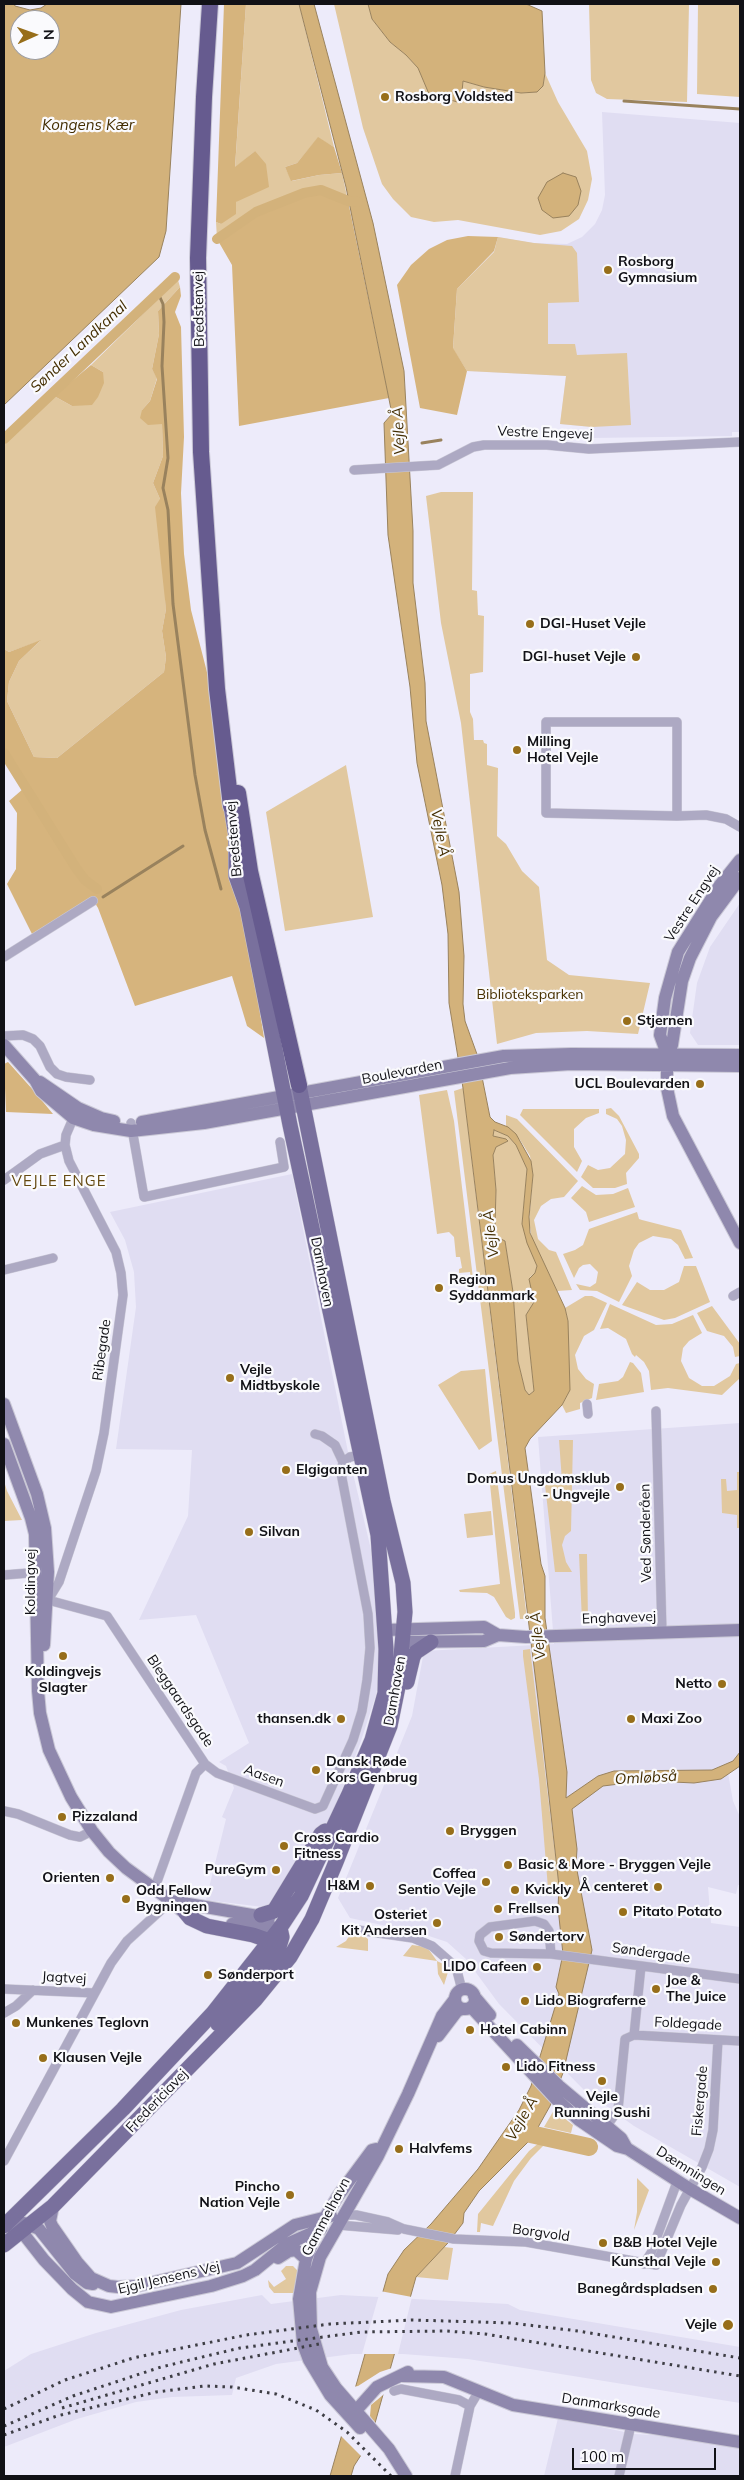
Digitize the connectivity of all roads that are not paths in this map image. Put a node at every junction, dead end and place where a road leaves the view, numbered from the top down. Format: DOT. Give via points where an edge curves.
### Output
graph roads {
  1 [pos="210,4"];
  2 [pos="740,442"];
  3 [pos="354,470"];
  4 [pos="212,615"];
  5 [pos="232,806"];
  6 [pos="677,816"];
  7 [pos="740,826"];
  8 [pos="740,860"];
  9 [pos="740,878"];
  10 [pos="92,901"];
  11 [pos="4,957"];
  12 [pos="4,1036"];
  13 [pos="4,1045"];
  14 [pos="740,1055"];
  15 [pos="667,1060"];
  16 [pos="740,1066"];
  17 [pos="454,1071"];
  18 [pos="90,1080"];
  19 [pos="293,1096"];
  20 [pos="75,1113"];
  21 [pos="131,1127"];
  22 [pos="280,1142"];
  23 [pos="65,1146"];
  24 [pos="4,1180"];
  25 [pos="740,1243"];
  26 [pos="53,1258"];
  27 [pos="4,1270"];
  28 [pos="4,1404"];
  29 [pos="656,1411"];
  30 [pos="314,1434"];
  31 [pos="4,1444"];
  32 [pos="367,1454"];
  33 [pos="343,1462"];
  34 [pos="43,1572"];
  35 [pos="4,1575"];
  36 [pos="48,1600"];
  37 [pos="740,1630"];
  38 [pos="397,1632"];
  39 [pos="662,1632"];
  40 [pos="498,1635"];
  41 [pos="430,1642"];
  42 [pos="205,1764"];
  43 [pos="58,1766"];
  44 [pos="359,1806"];
  45 [pos="4,1811"];
  46 [pos="336,1822"];
  47 [pos="92,1831"];
  48 [pos="154,1890"];
  49 [pos="170,1900"];
  50 [pos="316,1908"];
  51 [pos="185,1912"];
  52 [pos="261,1915"];
  53 [pos="280,1928"];
  54 [pos="351,1930"];
  55 [pos="270,1941"];
  56 [pos="297,1945"];
  57 [pos="554,1954"];
  58 [pos="641,1966"];
  59 [pos="740,1979"];
  60 [pos="4,1989"];
  61 [pos="33,1990"];
  62 [pos="94,1993"];
  63 [pos="464,2000"];
  64 [pos="4,2013"];
  65 [pos="634,2035"];
  66 [pos="718,2040"];
  67 [pos="740,2041"];
  68 [pos="557,2092"];
  69 [pos="123,2109"];
  70 [pos="606,2127"];
  71 [pos="128,2130"];
  72 [pos="380,2148"];
  73 [pos="628,2149"];
  74 [pos="4,2161"];
  75 [pos="677,2182"];
  76 [pos="690,2189"];
  77 [pos="53,2206"];
  78 [pos="325,2217"];
  79 [pos="740,2218"];
  80 [pos="340,2220"];
  81 [pos="5,2225"];
  82 [pos="25,2226"];
  83 [pos="318,2229"];
  84 [pos="4,2245"];
  85 [pos="306,2259"];
  86 [pos="264,2262"];
  87 [pos="644,2264"];
  88 [pos="101,2282"];
  89 [pos="394,2390"];
  90 [pos="479,2391"];
  91 [pos="470,2406"];
  92 [pos="349,2410"];
  93 [pos="631,2425"];
  94 [pos="740,2442"];
  95 [pos="398,2476"];
  96 [pos="406,2476"];
  97 [pos="455,2476"];
  98 [pos="619,2476"];
  1 -- 4 [label="highway, Bredstenvej" via="198,258 201,452"];
  2 -- 3 [label="street, Vestre Engevej" via="589,448 484,445 438,464"];
  4 -- 5 [label="highway, Bredstenvej" via="217,689"];
  4 -- 19 [label="highway, Bredstenvej" via="250,871"];
  5 -- 19 [label="main road, Bredstenvej" via="236,876 247,907"];
  6 -- 6 [label="street" via="546,813 546,722 677,722"];
  6 -- 7 [label="street" via="726,818"];
  8 -- 15 [label="main road, Vestre Engvej" via="692,926 674,964 664,998 660,1035"];
  9 -- 15 [label="main road, Vestre Engvej" via="712,917 690,958 680,990"];
  10 -- 11 [label="street"];
  12 -- 18 [label="street" via="23,1035 33,1040 57,1074"];
  13 -- 20 [label="main road" via="36,1080 41,1091"];
  14 -- 15 [label="main road, Boulevarden"];
  15 -- 16 [label="main road, Boulevarden"];
  15 -- 17 [label="main road, Boulevarden" via="486,1072"];
  15 -- 17 [label="main road, Boulevarden" via="532,1054 484,1059"];
  15 -- 25 [label="main road, Vestre Engvej" via="673,1116"];
  17 -- 19 [label="main road, Boulevarden" via="380,1093"];
  19 -- 21 [label="main road, Boulevarden"];
  19 -- 32 [label="main road, Damhaven"];
  20 -- 21 [label="main road, Boulevarden" via="94,1125"];
  20 -- 23 [label="street"];
  21 -- 22 [label="street" via="144,1197 284,1167"];
  23 -- 24 [label="street" via="40,1154"];
  23 -- 36 [label="street, Ribegade" via="69,1161 116,1252 123,1295 96,1471 59,1582"];
  26 -- 27 [label="street"];
  28 -- 34 [label="main road, Koldingvej" via="42,1511"];
  29 -- 39 [label="street, Ved Sønderåen"];
  30 -- 33 [label="street" via="335,1446"];
  31 -- 34 [label="main road, Koldingvej" via="31,1518"];
  32 -- 33 [label="street"];
  32 -- 38 [label="main road, Damhaven" via="378,1535"];
  32 -- 38 [label="main road, Damhaven" via="403,1583"];
  33 -- 42 [label="street, Aasen" via="341,1473 364,1582 370,1648 363,1704 353,1740 323,1806 315,1809 217,1773"];
  34 -- 35 [label="street"];
  34 -- 36 [label="main road, Koldingvej"];
  34 -- 43 [label="main road, Koldingvej" via="38,1691 44,1732"];
  36 -- 42 [label="street, Bleggaardsgade" via="107,1616"];
  36 -- 43 [label="main road, Koldingvej" via="44,1686"];
  37 -- 39 [label="main road, Enghavevej"];
  38 -- 40 [label="main road, Enghavevej" via="484,1626"];
  38 -- 41 [label="main road, Enghavevej"];
  38 -- 44 [label="main road, Damhaven" via="398,1687 392,1719"];
  38 -- 46 [label="main road, Damhaven" via="381,1713"];
  39 -- 40 [label="main road, Enghavevej" via="526,1637"];
  40 -- 41 [label="main road, Enghavevej" via="484,1641"];
  41 -- 44 [label="main road" via="413,1657 391,1751"];
  42 -- 48 [label="street, Bleggaardsgade" via="196,1773"];
  43 -- 47 [label="main road, Koldingvej" via="71,1797"];
  44 -- 50 [label="main road, Damhaven"];
  45 -- 47 [label="street" via="70,1835 80,1837"];
  46 -- 52 [label="main road" via="321,1834 274,1911"];
  46 -- 53 [label="main road, Damhaven" via="301,1896"];
  47 -- 48 [label="main road, Koldingvej" via="126,1868"];
  48 -- 49 [label="main road, Koldingvej"];
  49 -- 51 [label="main road"];
  49 -- 52 [label="main road"];
  49 -- 62 [label="street" via="127,1941"];
  50 -- 53 [label="main road" via="294,1925"];
  50 -- 56 [label="main road, Damhaven"];
  51 -- 53 [label="main road" via="215,1921"];
  51 -- 55 [label="main road" via="201,1924"];
  52 -- 53 [label="main road"];
  53 -- 55 [label="main road, Fredericiavej"];
  53 -- 71 [label="main road" via="281,1943 271,1963 216,2027 146,2100"];
  54 -- 63 [label="street" via="414,1938 432,1946 456,1967"];
  55 -- 69 [label="main road, Fredericiavej" via="212,2013"];
  56 -- 71 [label="main road, Fredericiavej" via="255,2000"];
  57 -- 57 [label="street" via="549,1931 544,1924 535,1921 490,1927 480,1935 484,1951 511,1955"];
  57 -- 58 [label="street, Søndergade"];
  58 -- 59 [label="street, Søndergade"];
  58 -- 65 [label="street, Foldegade"];
  60 -- 61 [label="street, Jagtvej"];
  61 -- 62 [label="street, Jagtvej"];
  61 -- 64 [label="street, Jagtvej"];
  62 -- 74 [label="street"];
  63 -- 68 [label="main road, Dæmningen"];
  63 -- 72 [label="main road, Gammelhavn" via="428,2050"];
  65 -- 66 [label="street, Foldegade"];
  65 -- 70 [label="street, Foldegade" via="625,2039 618,2110"];
  66 -- 67 [label="street, Foldegade"];
  66 -- 76 [label="street, Fiskergade" via="713,2130 702,2167"];
  68 -- 70 [label="main road, Dæmningen"];
  68 -- 73 [label="main road, Dæmningen" via="579,2120 617,2146"];
  69 -- 81 [label="main road, Fredericiavej"];
  69 -- 82 [label="main road" via="112,2128 34,2208"];
  70 -- 73 [label="main road, Dæmningen" via="621,2138"];
  71 -- 77 [label="main road, Fredericiavej"];
  72 -- 78 [label="main road, Gammelhavn" via="372,2150"];
  72 -- 80 [label="main road, Gammelhavn"];
  73 -- 75 [label="main road, Dæmningen"];
  75 -- 76 [label="main road, Dæmningen"];
  75 -- 87 [label="street"];
  76 -- 79 [label="main road, Dæmningen"];
  76 -- 87 [label="street, Borgvold" via="680,2204 656,2265"];
  77 -- 82 [label="main road, Fredericiavej"];
  77 -- 88 [label="main road, Ejgil Jensens Vej" via="50,2221 56,2234 91,2278"];
  78 -- 80 [label="main road, Ejgil Jensens Vej"];
  78 -- 83 [label="main road, Gammelhavn"];
  78 -- 88 [label="main road, Ejgil Jensens Vej" via="295,2225 237,2263 222,2268 137,2286 118,2287"];
  80 -- 83 [label="main road, Ejgil Jensens Vej"];
  80 -- 87 [label="street, Borgvold" via="360,2216 454,2240 526,2242"];
  80 -- 92 [label="main road, Gammelhavn" via="316,2268 309,2306 318,2359"];
  81 -- 82 [label="main road"];
  82 -- 84 [label="main road, Fredericiavej"];
  82 -- 86 [label="main road, Ejgil Jensens Vej" via="44,2260 79,2296 97,2305 111,2307 211,2286 243,2276"];
  82 -- 88 [label="main road" via="39,2229 75,2274 87,2283"];
  83 -- 85 [label="main road, Gammelhavn"];
  83 -- 86 [label="main road, Ejgil Jensens Vej" via="287,2244"];
  85 -- 86 [label="main road" via="296,2250"];
  85 -- 92 [label="main road, Gammelhavn" via="299,2299 303,2344 314,2371 330,2396"];
  89 -- 91 [label="street" via="459,2400"];
  90 -- 91 [label="street"];
  90 -- 92 [label="main road, Danmarksgade" via="444,2377 403,2376 377,2387"];
  90 -- 93 [label="main road, Danmarksgade" via="512,2405"];
  91 -- 97 [label="street"];
  92 -- 95 [label="main road"];
  92 -- 96 [label="main road" via="377,2435"];
  93 -- 94 [label="main road, Danmarksgade"];
  93 -- 98 [label="street"];
}
